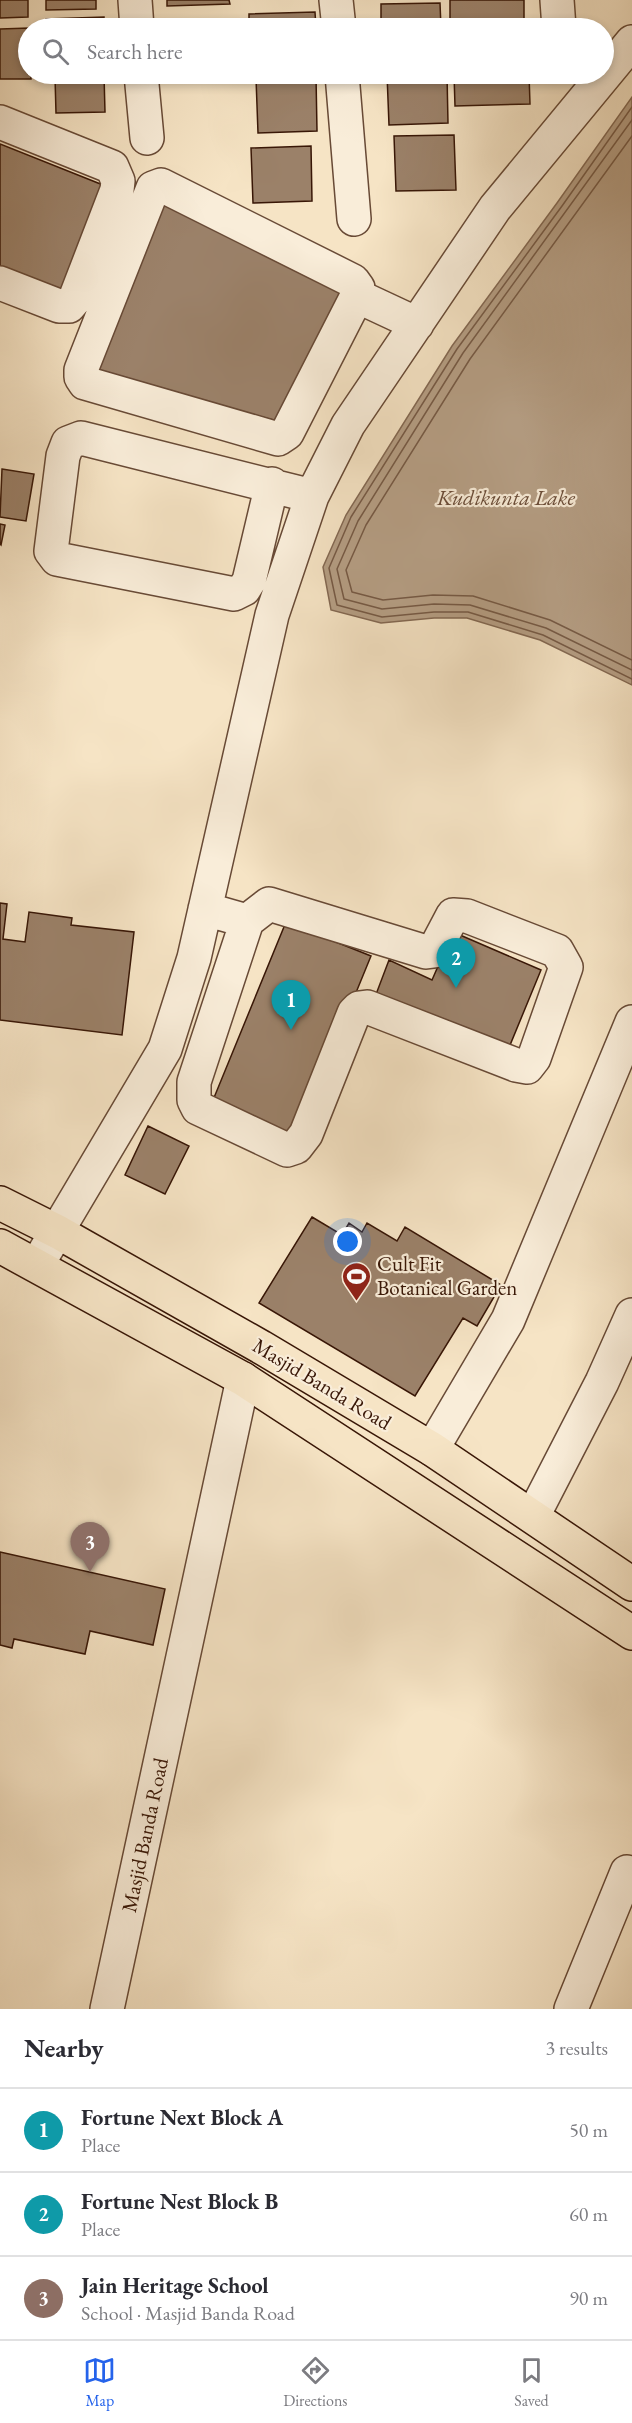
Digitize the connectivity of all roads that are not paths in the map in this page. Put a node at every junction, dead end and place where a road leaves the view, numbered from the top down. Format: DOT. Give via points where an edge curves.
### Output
graph roads {
  1 [pos="135,0"];
  2 [pos="336,0"];
  3 [pos="557,0"];
  4 [pos="136,18"];
  5 [pos="338,18"];
  6 [pos="558,18"];
  7 [pos="632,42"];
  8 [pos="614,64"];
  9 [pos="142,84"];
  10 [pos="343,84"];
  11 [pos="597,84"];
  12 [pos="0,122"];
  13 [pos="147,138"];
  14 [pos="354,219"];
  15 [pos="0,283"];
  16 [pos="357,296"];
  17 [pos="417,324"];
  18 [pos="272,484"];
  19 [pos="312,496"];
  20 [pos="205,909"];
  21 [pos="248,921"];
  22 [pos="632,1022"];
  23 [pos="0,1203"];
  24 [pos="58,1232"];
  25 [pos="0,1246"];
  26 [pos="37,1265"];
  27 [pos="632,1315"];
  28 [pos="243,1379"];
  29 [pos="432,1449"];
  30 [pos="533,1516"];
  31 [pos="632,1584"];
  32 [pos="632,1633"];
  33 [pos="632,1874"];
  34 [pos="107,2009"];
  35 [pos="571,2009"];
  1 -- 4 [label="street"];
  2 -- 5 [label="street"];
  3 -- 6 [label="street"];
  7 -- 8 [label="street"];
  9 -- 13 [label="street"];
  10 -- 14 [label="street"];
  11 -- 17 [label="street" via="495,208"];
  12 -- 15 [label="street" via="112,167 118,181 80,288 69,306 59,306"];
  16 -- 16 [label="street" via="358,288 353,281 161,185 153,188 81,377 85,383 278,439 287,433"];
  16 -- 17 [label="street"];
  17 -- 19 [label="street" via="348,425"];
  18 -- 18 [label="street" via="249,581 234,594 57,559 51,551 63,456 68,443 81,438"];
  18 -- 19 [label="street"];
  19 -- 20 [label="street" via="273,615"];
  20 -- 21 [label="street"];
  20 -- 24 [label="street" via="165,1049"];
  21 -- 21 [label="street" via="269,904 426,952 434,951 453,915 467,916 557,951 566,967 534,1058 527,1067 367,1007 359,1008 306,1134 296,1147 287,1150 198,1108 194,1100 194,1082"];
  22 -- 29 [label="street" via="508,1320"];
  23 -- 24 [label="main road, Masjid Banda Road"];
  24 -- 26 [label="street"];
  24 -- 29 [label="main road, Masjid Banda Road"];
  25 -- 26 [label="main road, Masjid Banda Road"];
  26 -- 28 [label="main road, Masjid Banda Road"];
  27 -- 30 [label="street"];
  28 -- 32 [label="main road, Masjid Banda Road"];
  28 -- 34 [label="street, Masjid Banda Road"];
  29 -- 30 [label="main road, Masjid Banda Road"];
  30 -- 31 [label="main road, Masjid Banda Road"];
  33 -- 35 [label="street" via="627,1872"];
}
